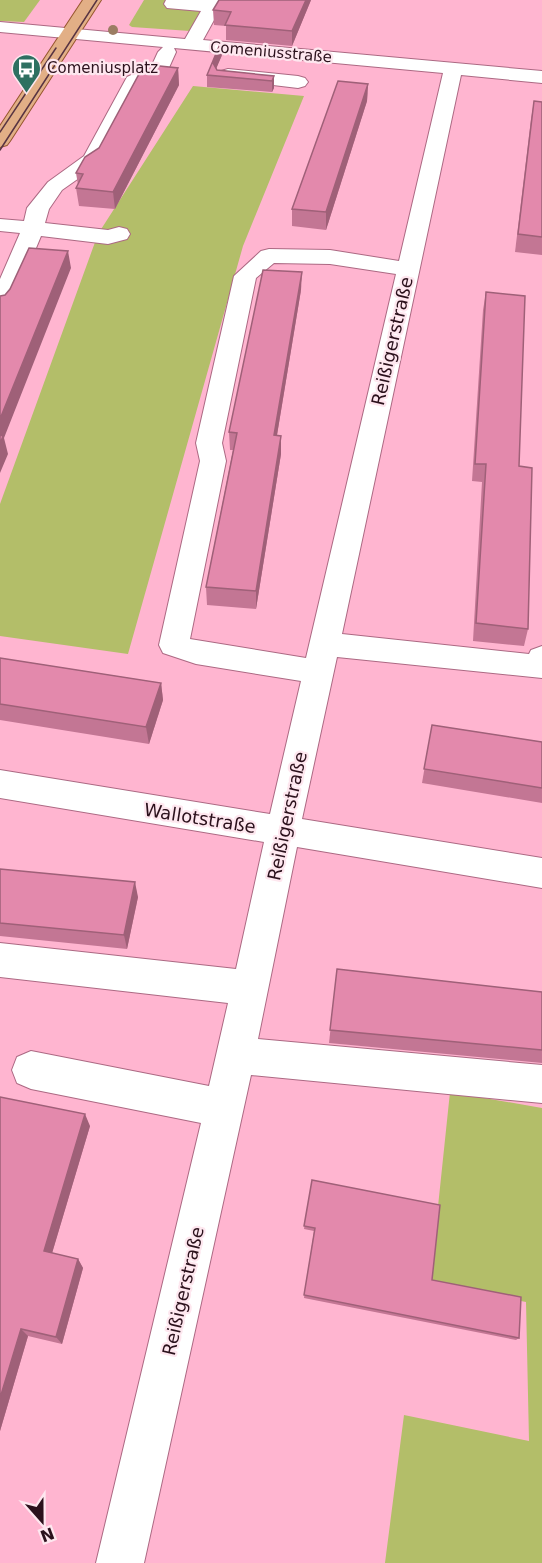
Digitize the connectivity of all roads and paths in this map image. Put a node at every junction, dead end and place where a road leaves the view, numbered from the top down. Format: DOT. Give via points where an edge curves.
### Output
graph roads {
  1 [pos="92,0"];
  2 [pos="175,0"];
  3 [pos="214,4"];
  4 [pos="0,27"];
  5 [pos="70,33"];
  6 [pos="181,44"];
  7 [pos="236,49"];
  8 [pos="453,69"];
  9 [pos="542,77"];
  10 [pos="298,82"];
  11 [pos="0,141"];
  12 [pos="3,225"];
  13 [pos="33,228"];
  14 [pos="119,234"];
  15 [pos="408,268"];
  16 [pos="0,306"];
  17 [pos="321,658"];
  18 [pos="542,658"];
  19 [pos="0,784"];
  20 [pos="283,831"];
  21 [pos="542,873"];
  22 [pos="0,960"];
  23 [pos="249,988"];
  24 [pos="237,1055"];
  25 [pos="31,1070"];
  26 [pos="542,1084"];
  27 [pos="224,1108"];
  28 [pos="120,1563"];
  1 -- 5 [label="main road"];
  2 -- 3 [label="street" via="172,4"];
  3 -- 6 [label="street"];
  4 -- 5 [label="street, Comeniusstraße"];
  5 -- 6 [label="street, Comeniusstraße"];
  5 -- 11 [label="main road"];
  6 -- 7 [label="street, Comeniusstraße"];
  6 -- 13 [label="street" via="160,68 134,81 92,160 55,186 38,207"];
  7 -- 8 [label="street, Comeniusstraße"];
  7 -- 10 [label="street" via="225,75"];
  8 -- 9 [label="street, Comeniusstraße"];
  8 -- 15 [label="street, Reißigerstraße"];
  12 -- 13 [label="street"];
  13 -- 14 [label="street" via="108,237"];
  13 -- 16 [label="street"];
  15 -- 17 [label="street, Reißigerstraße"];
  15 -- 17 [label="street" via="330,257 269,256 245,276 208,443 213,461 174,645 196,653"];
  17 -- 18 [label="street" via="539,667"];
  17 -- 20 [label="street, Reißigerstraße"];
  19 -- 20 [label="street, Wallotstraße"];
  20 -- 21 [label="street, Wallotstraße"];
  20 -- 23 [label="street, Reißigerstraße"];
  22 -- 23 [label="street"];
  23 -- 24 [label="street, Reißigerstraße"];
  24 -- 26 [label="street"];
  24 -- 27 [label="street, Reißigerstraße"];
  25 -- 27 [label="street"];
  27 -- 28 [label="street, Reißigerstraße"];
}
